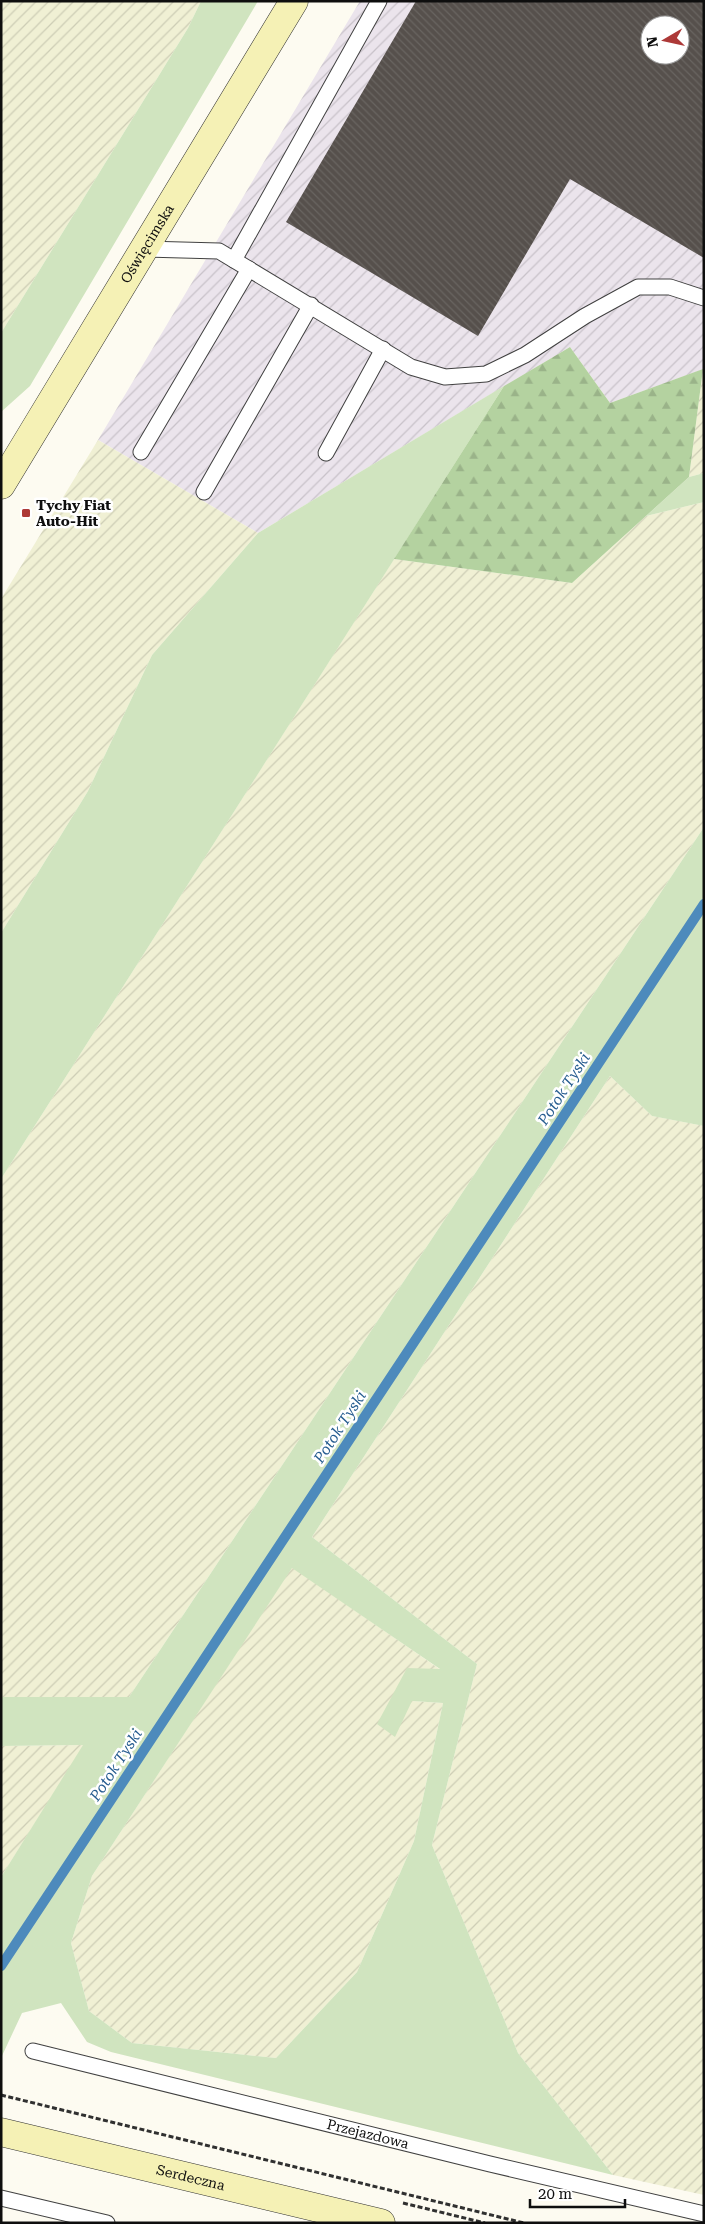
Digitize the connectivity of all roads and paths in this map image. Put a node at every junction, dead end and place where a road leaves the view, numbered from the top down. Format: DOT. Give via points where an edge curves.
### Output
graph roads {
  1 [pos="294,1"];
  2 [pos="379,1"];
  3 [pos="145,249"];
  4 [pos="234,260"];
  5 [pos="249,269"];
  6 [pos="704,298"];
  7 [pos="311,306"];
  8 [pos="383,349"];
  9 [pos="140,452"];
  10 [pos="326,453"];
  11 [pos="1,485"];
  12 [pos="204,492"];
  13 [pos="34,2051"];
  14 [pos="1,2095"];
  15 [pos="1,2132"];
  16 [pos="1,2198"];
  17 [pos="704,2214"];
  18 [pos="107,2223"];
  19 [pos="381,2223"];
  20 [pos="524,2223"];
  1 -- 3 [label="street, Oświęcimska"];
  2 -- 4 [label="lane"];
  3 -- 4 [label="lane" via="219,252"];
  3 -- 11 [label="street, Oświęcimska"];
  4 -- 5 [label="lane"];
  5 -- 7 [label="lane"];
  5 -- 9 [label="lane"];
  6 -- 8 [label="lane" via="670,287 638,287 525,355 486,374 446,377 411,367"];
  7 -- 8 [label="lane"];
  7 -- 12 [label="lane"];
  8 -- 10 [label="lane"];
  13 -- 17 [label="lane, Przejazdowa"];
  14 -- 20 [label="path"];
  15 -- 19 [label="street, Serdeczna"];
  16 -- 18 [label="lane"];
}
